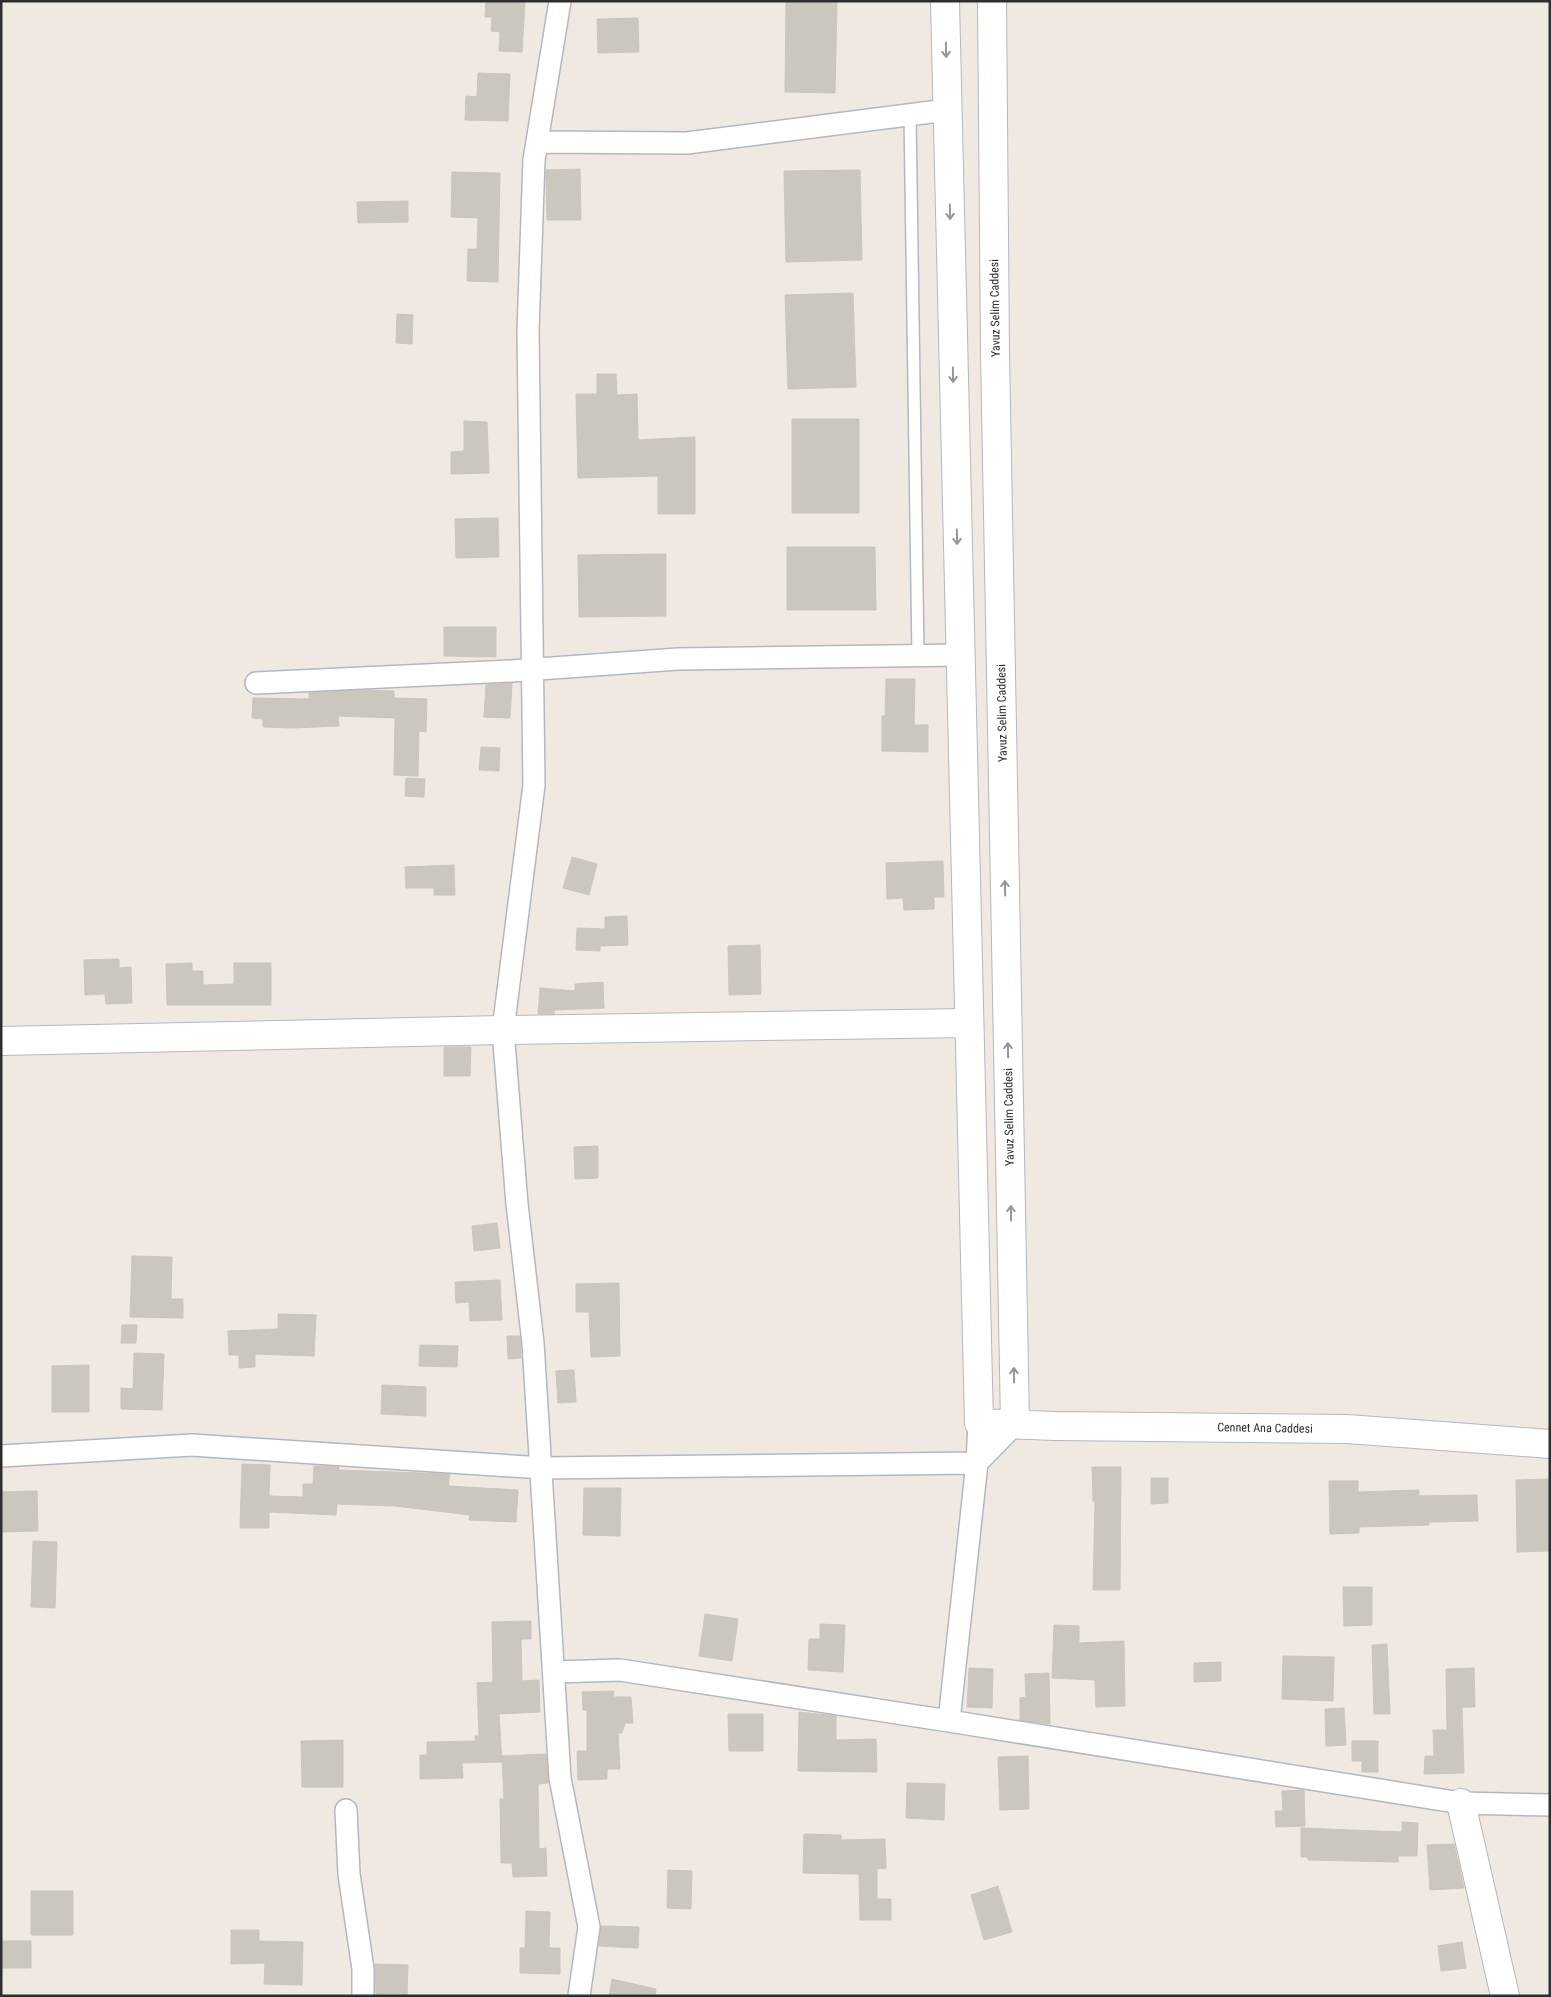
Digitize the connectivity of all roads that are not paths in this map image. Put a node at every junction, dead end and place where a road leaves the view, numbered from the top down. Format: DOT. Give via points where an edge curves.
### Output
graph roads {
  1 [pos="560,1"];
  2 [pos="945,1"];
  3 [pos="992,1"];
  4 [pos="947,110"];
  5 [pos="910,114"];
  6 [pos="538,142"];
  7 [pos="918,656"];
  8 [pos="960,656"];
  9 [pos="533,668"];
  10 [pos="256,683"];
  11 [pos="968,1023"];
  12 [pos="502,1030"];
  13 [pos="1,1041"];
  14 [pos="979,1423"];
  15 [pos="1014,1424"];
  16 [pos="1550,1444"];
  17 [pos="1,1456"];
  18 [pos="977,1463"];
  19 [pos="542,1468"];
  20 [pos="554,1672"];
  21 [pos="949,1720"];
  22 [pos="1461,1804"];
  23 [pos="1550,1805"];
  24 [pos="346,1810"];
  25 [pos="362,1996"];
  26 [pos="579,1996"];
  27 [pos="1505,1996"];
  1 -- 6 [label="street"];
  2 -- 4 [label="street, one-way"];
  15 -- 3 [label="street, Yavuz Selim Caddesi, one-way"];
  4 -- 5 [label="street"];
  4 -- 8 [label="street, one-way"];
  5 -- 6 [label="street" via="687,143"];
  5 -- 7 [label="lane"];
  6 -- 9 [label="street" via="534,160 528,331"];
  7 -- 8 [label="street"];
  7 -- 9 [label="street" via="678,658"];
  8 -- 11 [label="street"];
  9 -- 10 [label="street"];
  9 -- 12 [label="street" via="534,785"];
  11 -- 12 [label="street"];
  11 -- 14 [label="street"];
  12 -- 13 [label="street"];
  12 -- 19 [label="street"];
  14 -- 15 [label="street, Cennet Ana Caddesi"];
  14 -- 18 [label="street"];
  15 -- 16 [label="street, Cennet Ana Caddesi" via="1347,1429"];
  15 -- 18 [label="street"];
  17 -- 19 [label="street" via="192,1445"];
  18 -- 19 [label="street"];
  18 -- 21 [label="street"];
  19 -- 20 [label="street"];
  20 -- 21 [label="street" via="620,1670"];
  20 -- 26 [label="street" via="560,1778 589,1927"];
  21 -- 22 [label="street"];
  22 -- 23 [label="street"];
  22 -- 27 [label="street"];
  24 -- 25 [label="street"];
}
